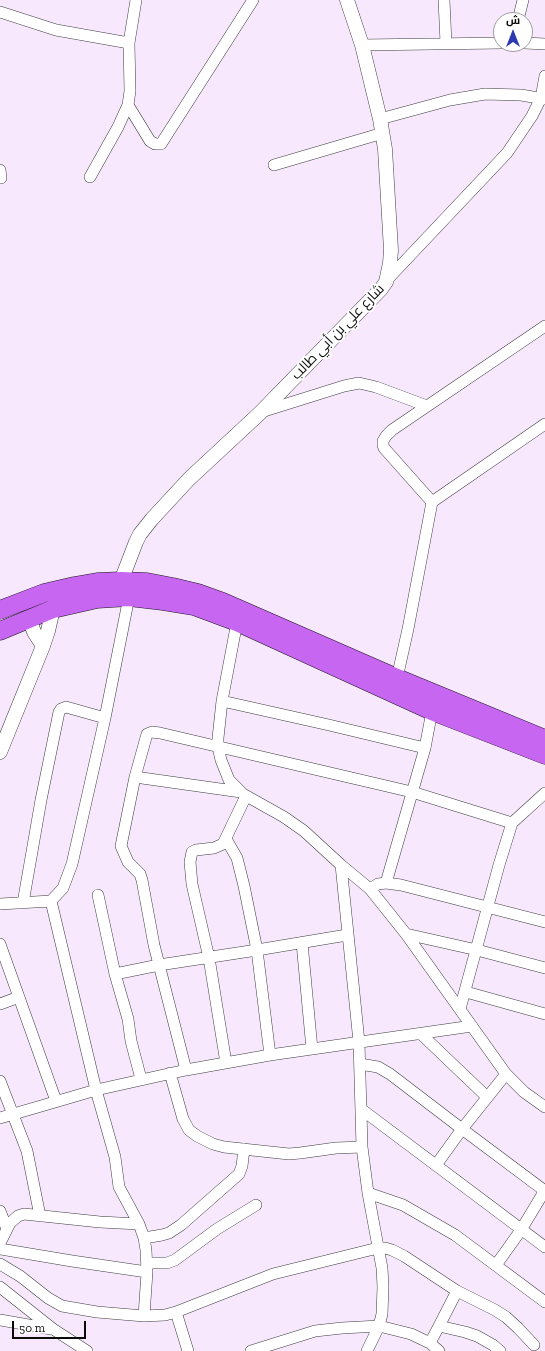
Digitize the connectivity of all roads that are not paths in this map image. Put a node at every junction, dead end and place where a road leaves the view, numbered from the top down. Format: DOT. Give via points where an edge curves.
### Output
graph roads {
  1 [pos="136,0"];
  2 [pos="253,0"];
  3 [pos="347,0"];
  4 [pos="444,0"];
  5 [pos="523,0"];
  6 [pos="0,12"];
  7 [pos="520,12"];
  8 [pos="129,43"];
  9 [pos="446,43"];
  10 [pos="493,43"];
  11 [pos="533,43"];
  12 [pos="545,44"];
  13 [pos="362,45"];
  14 [pos="545,76"];
  15 [pos="543,99"];
  16 [pos="128,105"];
  17 [pos="380,119"];
  18 [pos="383,133"];
  19 [pos="274,165"];
  20 [pos="90,177"];
  21 [pos="386,282"];
  22 [pos="545,326"];
  23 [pos="427,406"];
  24 [pos="260,413"];
  25 [pos="545,424"];
  26 [pos="432,502"];
  27 [pos="121,581"];
  28 [pos="129,597"];
  29 [pos="53,609"];
  30 [pos="0,610"];
  31 [pos="29,618"];
  32 [pos="237,622"];
  33 [pos="0,631"];
  34 [pos="43,646"];
  35 [pos="397,678"];
  36 [pos="222,701"];
  37 [pos="432,711"];
  38 [pos="105,718"];
  39 [pos="545,739"];
  40 [pos="218,747"];
  41 [pos="425,748"];
  42 [pos="0,752"];
  43 [pos="545,755"];
  44 [pos="135,777"];
  45 [pos="412,792"];
  46 [pos="545,793"];
  47 [pos="244,794"];
  48 [pos="512,823"];
  49 [pos="226,839"];
  50 [pos="341,865"];
  51 [pos="386,883"];
  52 [pos="370,889"];
  53 [pos="98,895"];
  54 [pos="51,901"];
  55 [pos="23,903"];
  56 [pos="0,904"];
  57 [pos="488,908"];
  58 [pos="545,922"];
  59 [pos="406,934"];
  60 [pos="347,935"];
  61 [pos="302,943"];
  62 [pos="0,944"];
  63 [pos="257,950"];
  64 [pos="477,950"];
  65 [pos="209,958"];
  66 [pos="159,964"];
  67 [pos="545,968"];
  68 [pos="115,974"];
  69 [pos="466,992"];
  70 [pos="19,997"];
  71 [pos="0,1004"];
  72 [pos="460,1009"];
  73 [pos="545,1014"];
  74 [pos="472,1026"];
  75 [pos="421,1034"];
  76 [pos="359,1042"];
  77 [pos="312,1049"];
  78 [pos="270,1055"];
  79 [pos="226,1063"];
  80 [pos="360,1064"];
  81 [pos="186,1070"];
  82 [pos="170,1073"];
  83 [pos="506,1074"];
  84 [pos="141,1079"];
  85 [pos="0,1081"];
  86 [pos="96,1090"];
  87 [pos="487,1097"];
  88 [pos="56,1101"];
  89 [pos="545,1106"];
  90 [pos="361,1109"];
  91 [pos="13,1114"];
  92 [pos="0,1118"];
  93 [pos="462,1129"];
  94 [pos="362,1147"];
  95 [pos="244,1149"];
  96 [pos="436,1165"];
  97 [pos="545,1190"];
  98 [pos="368,1193"];
  99 [pos="256,1205"];
  100 [pos="0,1211"];
  101 [pos="40,1216"];
  102 [pos="139,1224"];
  103 [pos="7,1228"];
  104 [pos="521,1230"];
  105 [pos="144,1238"];
  106 [pos="0,1243"];
  107 [pos="545,1247"];
  108 [pos="378,1248"];
  109 [pos="0,1249"];
  110 [pos="0,1264"];
  111 [pos="496,1265"];
  112 [pos="147,1267"];
  113 [pos="0,1288"];
  114 [pos="457,1291"];
  115 [pos="545,1302"];
  116 [pos="176,1312"];
  117 [pos="144,1316"];
  118 [pos="0,1320"];
  119 [pos="379,1326"];
  120 [pos="439,1326"];
  121 [pos="53,1329"];
  122 [pos="430,1343"];
  123 [pos="534,1345"];
  124 [pos="87,1351"];
  125 [pos="188,1351"];
  126 [pos="251,1351"];
  127 [pos="367,1351"];
  128 [pos="439,1351"];
  129 [pos="500,1351"];
  1 -- 8 [label="street"];
  2 -- 16 [label="street" via="161,144 155,144 150,140"];
  3 -- 13 [label="street, شارع علي بن أبي طالب"];
  4 -- 9 [label="street"];
  5 -- 7 [label="street"];
  6 -- 8 [label="street" via="56,30"];
  8 -- 16 [label="street"];
  9 -- 10 [label="street"];
  9 -- 13 [label="street"];
  11 -- 12 [label="street"];
  13 -- 17 [label="street, شارع علي بن أبي طالب"];
  14 -- 15 [label="street"];
  15 -- 17 [label="street" via="485,94 450,100"];
  15 -- 21 [label="street" via="506,153"];
  16 -- 20 [label="street"];
  17 -- 18 [label="street, شارع علي بن أبي طالب"];
  18 -- 19 [label="street"];
  18 -- 21 [label="street, شارع علي بن أبي طالب" via="391,235"];
  21 -- 24 [label="street, شارع علي بن أبي طالب"];
  22 -- 23 [label="street"];
  23 -- 24 [label="street" via="376,386 359,383"];
  23 -- 26 [label="street" via="392,430 386,436 383,445"];
  24 -- 27 [label="street, شارع علي بن أبي طالب" via="194,474 152,518 136,542"];
  25 -- 26 [label="street"];
  26 -- 35 [label="street"];
  27 -- 30 [label="main road" via="51,591"];
  27 -- 35 [label="main road" via="147,582 198,593"];
  28 -- 29 [label="main road" via="97,599"];
  28 -- 32 [label="main road" via="194,606"];
  28 -- 38 [label="street"];
  29 -- 31 [label="main road"];
  29 -- 34 [label="street"];
  31 -- 33 [label="main road"];
  31 -- 34 [label="street"];
  32 -- 36 [label="street"];
  32 -- 37 [label="main road"];
  34 -- 42 [label="street"];
  35 -- 39 [label="main road"];
  36 -- 40 [label="street"];
  36 -- 41 [label="street"];
  37 -- 41 [label="street"];
  37 -- 43 [label="main road"];
  38 -- 54 [label="street" via="72,864 62,888"];
  38 -- 55 [label="street" via="66,707 59,712"];
  40 -- 44 [label="street" via="149,732"];
  40 -- 45 [label="street"];
  40 -- 47 [label="street" via="224,771 229,780"];
  41 -- 45 [label="street"];
  44 -- 47 [label="street"];
  44 -- 66 [label="street" via="121,846 128,862 140,874 142,880"];
  45 -- 48 [label="street"];
  45 -- 51 [label="street"];
  46 -- 48 [label="street"];
  47 -- 49 [label="street"];
  47 -- 50 [label="street" via="304,830"];
  48 -- 57 [label="street"];
  49 -- 63 [label="street" via="237,858"];
  49 -- 65 [label="street" via="219,846 192,852 190,862 192,884"];
  50 -- 52 [label="street"];
  50 -- 60 [label="street"];
  51 -- 52 [label="street"];
  51 -- 57 [label="street"];
  52 -- 59 [label="street"];
  53 -- 68 [label="street"];
  54 -- 55 [label="street"];
  54 -- 86 [label="street"];
  55 -- 56 [label="street"];
  57 -- 58 [label="street"];
  57 -- 64 [label="street"];
  59 -- 64 [label="street"];
  59 -- 72 [label="street"];
  60 -- 61 [label="street"];
  60 -- 76 [label="street"];
  61 -- 63 [label="street"];
  61 -- 77 [label="street"];
  62 -- 70 [label="street"];
  63 -- 65 [label="street"];
  63 -- 78 [label="street"];
  64 -- 67 [label="street"];
  64 -- 69 [label="street"];
  65 -- 66 [label="street"];
  65 -- 79 [label="street"];
  66 -- 68 [label="street"];
  66 -- 81 [label="street"];
  68 -- 84 [label="street"];
  69 -- 72 [label="street"];
  69 -- 73 [label="street"];
  70 -- 71 [label="street"];
  70 -- 88 [label="street"];
  72 -- 74 [label="street"];
  74 -- 75 [label="street"];
  74 -- 83 [label="street"];
  75 -- 76 [label="street"];
  75 -- 87 [label="street"];
  76 -- 77 [label="street"];
  76 -- 80 [label="street"];
  77 -- 78 [label="street"];
  78 -- 79 [label="street"];
  79 -- 81 [label="street"];
  80 -- 90 [label="street"];
  80 -- 93 [label="street" via="378,1067 390,1074"];
  81 -- 82 [label="street"];
  82 -- 84 [label="street"];
  82 -- 95 [label="street" via="183,1119 189,1130 212,1144"];
  83 -- 87 [label="street"];
  83 -- 89 [label="street" via="524,1092"];
  84 -- 86 [label="street"];
  85 -- 91 [label="street"];
  86 -- 88 [label="street"];
  86 -- 102 [label="street" via="115,1157 120,1187"];
  87 -- 93 [label="street"];
  88 -- 91 [label="street"];
  90 -- 94 [label="street"];
  90 -- 96 [label="street"];
  91 -- 92 [label="street"];
  91 -- 101 [label="street" via="27,1151"];
  93 -- 96 [label="street"];
  93 -- 97 [label="street"];
  94 -- 95 [label="street" via="289,1154"];
  94 -- 98 [label="street"];
  95 -- 105 [label="street" via="239,1174 181,1225 169,1233"];
  96 -- 104 [label="street"];
  97 -- 104 [label="street"];
  98 -- 108 [label="street"];
  98 -- 111 [label="street" via="414,1210 455,1235"];
  99 -- 112 [label="street" via="217,1229 175,1260"];
  100 -- 103 [label="street"];
  101 -- 102 [label="street"];
  101 -- 103 [label="street" via="18,1216"];
  102 -- 105 [label="street"];
  103 -- 106 [label="street"];
  104 -- 107 [label="street"];
  104 -- 111 [label="street"];
  105 -- 112 [label="street"];
  108 -- 114 [label="street" via="392,1250 404,1256"];
  108 -- 116 [label="street" via="273,1274"];
  108 -- 119 [label="street" via="383,1287"];
  109 -- 112 [label="street" via="72,1261"];
  110 -- 117 [label="street" via="62,1306"];
  111 -- 115 [label="street"];
  112 -- 117 [label="street"];
  113 -- 121 [label="street"];
  114 -- 120 [label="street"];
  114 -- 123 [label="street" via="506,1317"];
  116 -- 117 [label="street"];
  116 -- 125 [label="street"];
  118 -- 121 [label="street"];
  119 -- 122 [label="street" via="411,1334"];
  119 -- 126 [label="street" via="316,1332"];
  119 -- 127 [label="street"];
  120 -- 122 [label="street"];
  120 -- 129 [label="street" via="477,1336"];
  121 -- 124 [label="street"];
  122 -- 128 [label="street"];
}
